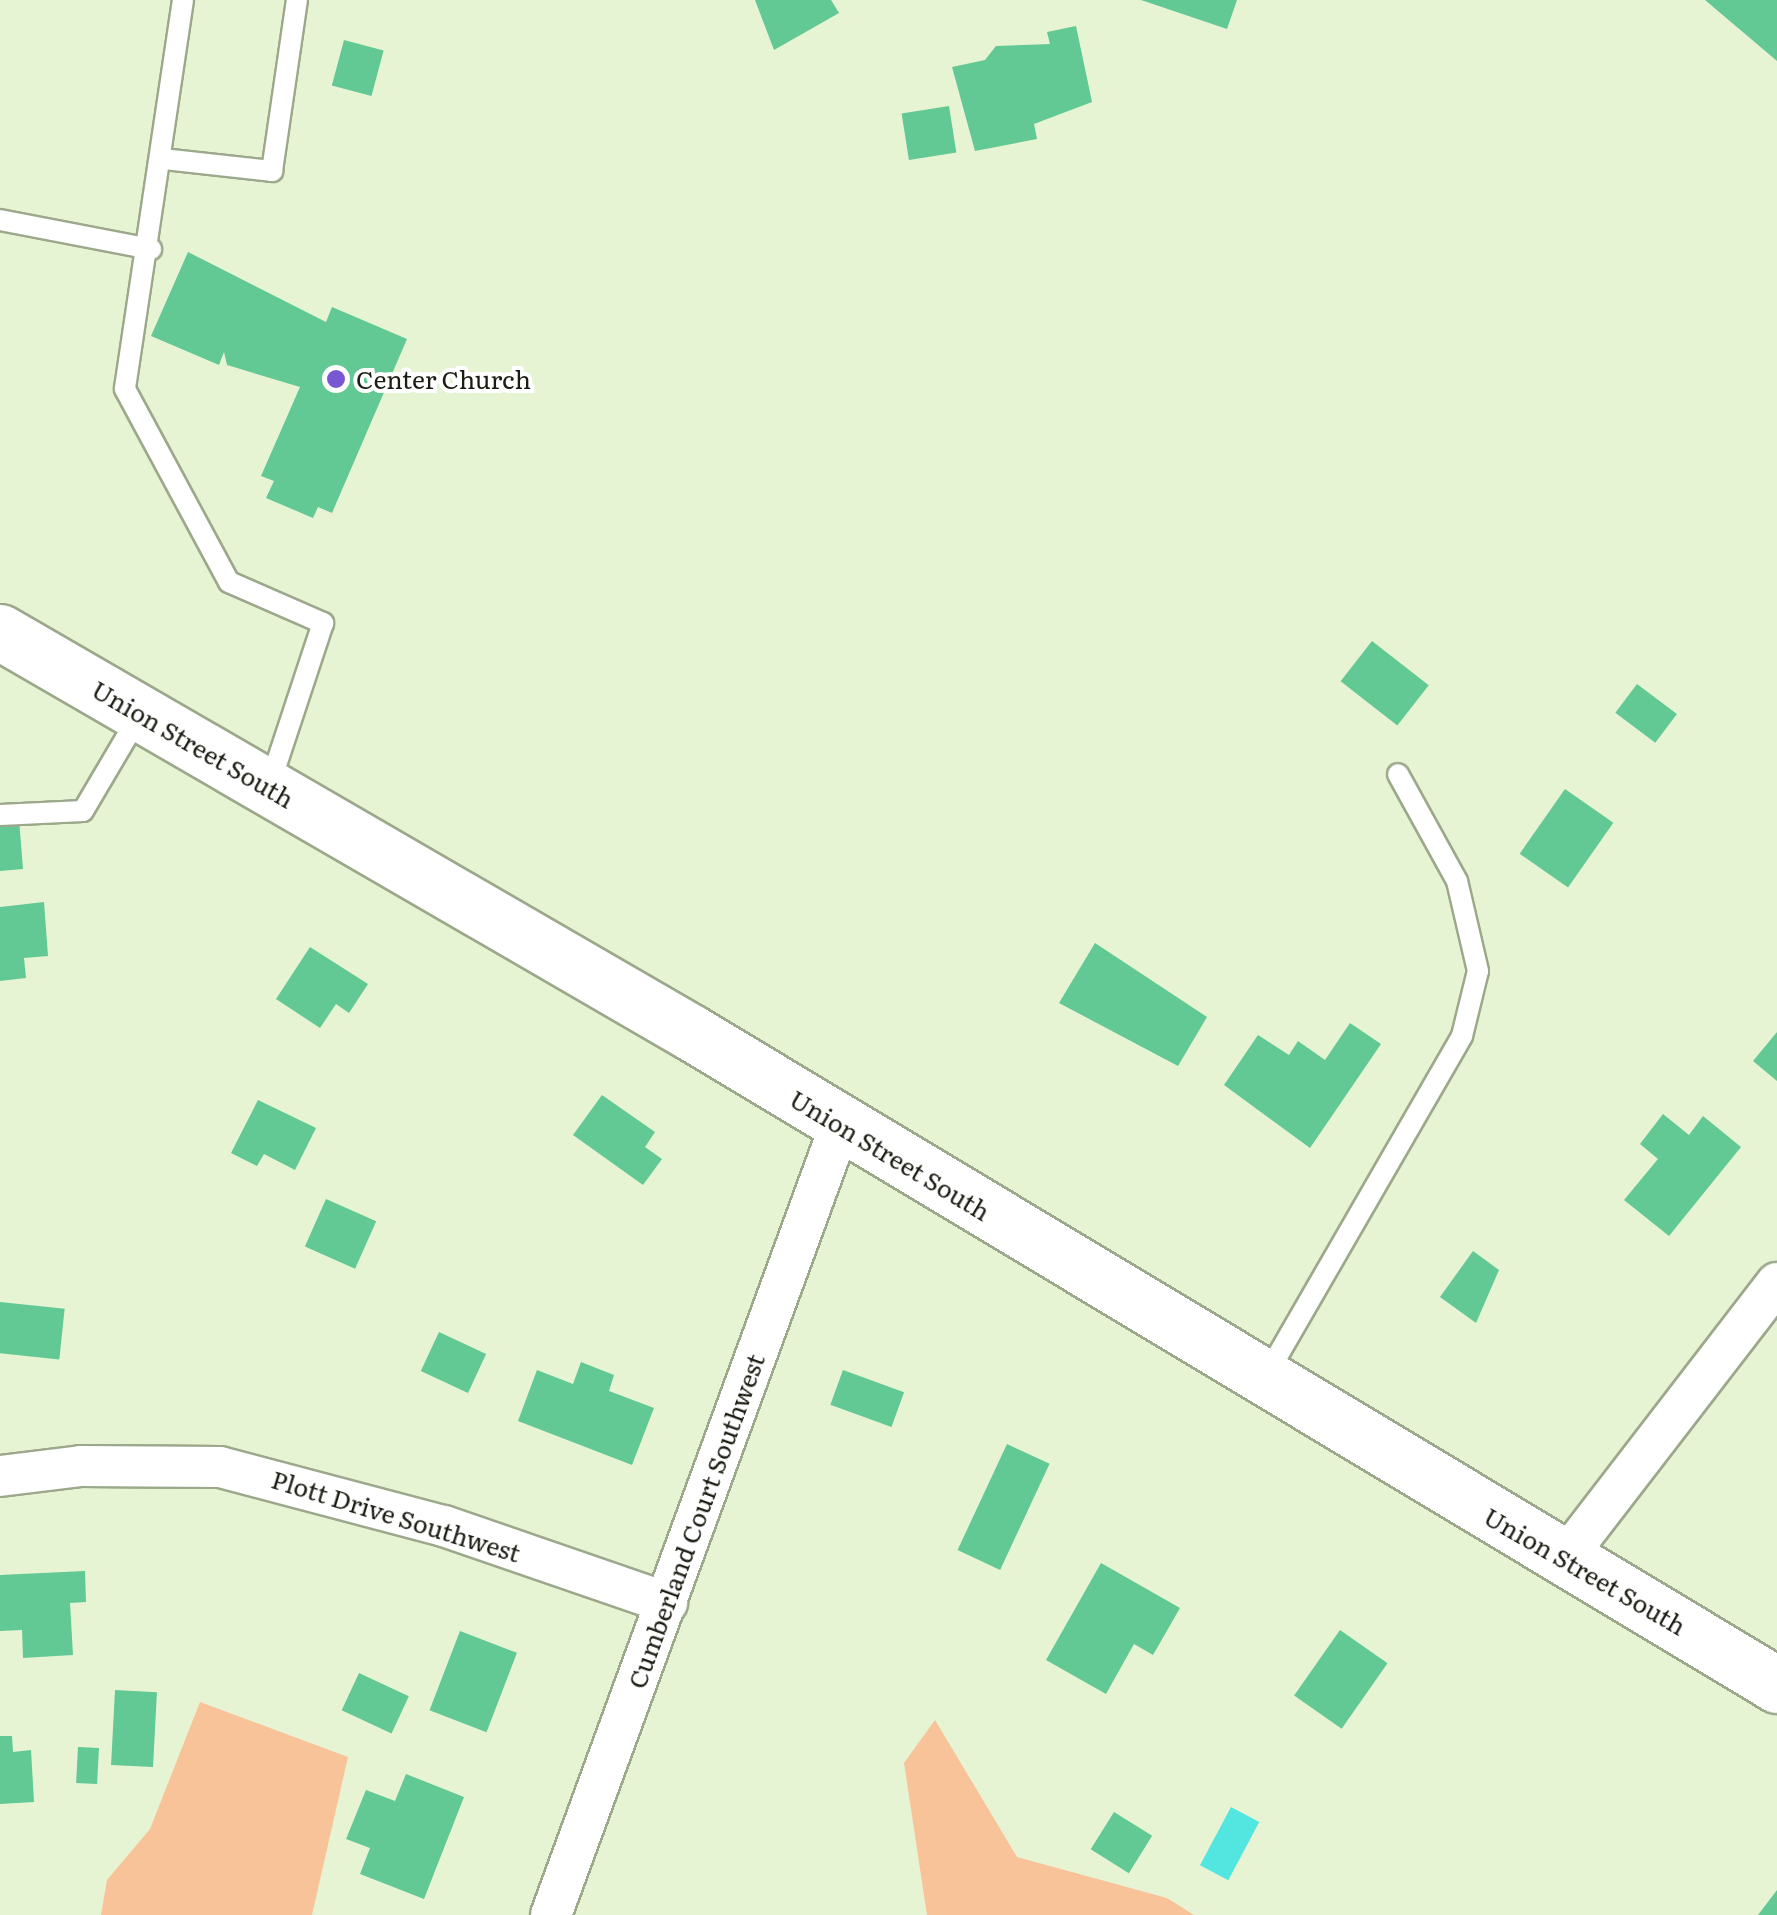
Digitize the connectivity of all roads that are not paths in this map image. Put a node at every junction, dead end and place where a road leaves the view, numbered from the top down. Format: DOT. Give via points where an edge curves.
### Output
graph roads {
  1 [pos="183,0"];
  2 [pos="296,0"];
  3 [pos="162,159"];
  4 [pos="0,220"];
  5 [pos="152,248"];
  6 [pos="0,632"];
  7 [pos="141,714"];
  8 [pos="1398,774"];
  9 [pos="268,788"];
  10 [pos="0,815"];
  11 [pos="840,1126"];
  12 [pos="1777,1283"];
  13 [pos="1264,1380"];
  14 [pos="0,1476"];
  15 [pos="1565,1558"];
  16 [pos="667,1603"];
  17 [pos="1777,1684"];
  18 [pos="551,1915"];
  1 -- 3 [label="lane"];
  2 -- 3 [label="lane" via="272,171"];
  3 -- 5 [label="lane"];
  4 -- 5 [label="lane"];
  5 -- 9 [label="lane" via="125,389 228,582 322,624"];
  6 -- 7 [label="main road, Union Street South"];
  7 -- 9 [label="main road, Union Street South"];
  7 -- 10 [label="lane" via="82,812"];
  8 -- 13 [label="lane" via="1457,881 1478,972 1462,1036"];
  9 -- 11 [label="main road, Union Street South"];
  11 -- 13 [label="main road, Union Street South"];
  11 -- 16 [label="street, Cumberland Court Southwest"];
  12 -- 15 [label="street"];
  13 -- 15 [label="main road, Union Street South"];
  14 -- 16 [label="street, Plott Drive Southwest" via="81,1466 220,1468 410,1516"];
  15 -- 17 [label="main road, Union Street South"];
  16 -- 18 [label="street, Cumberland Court Southwest"];
}
